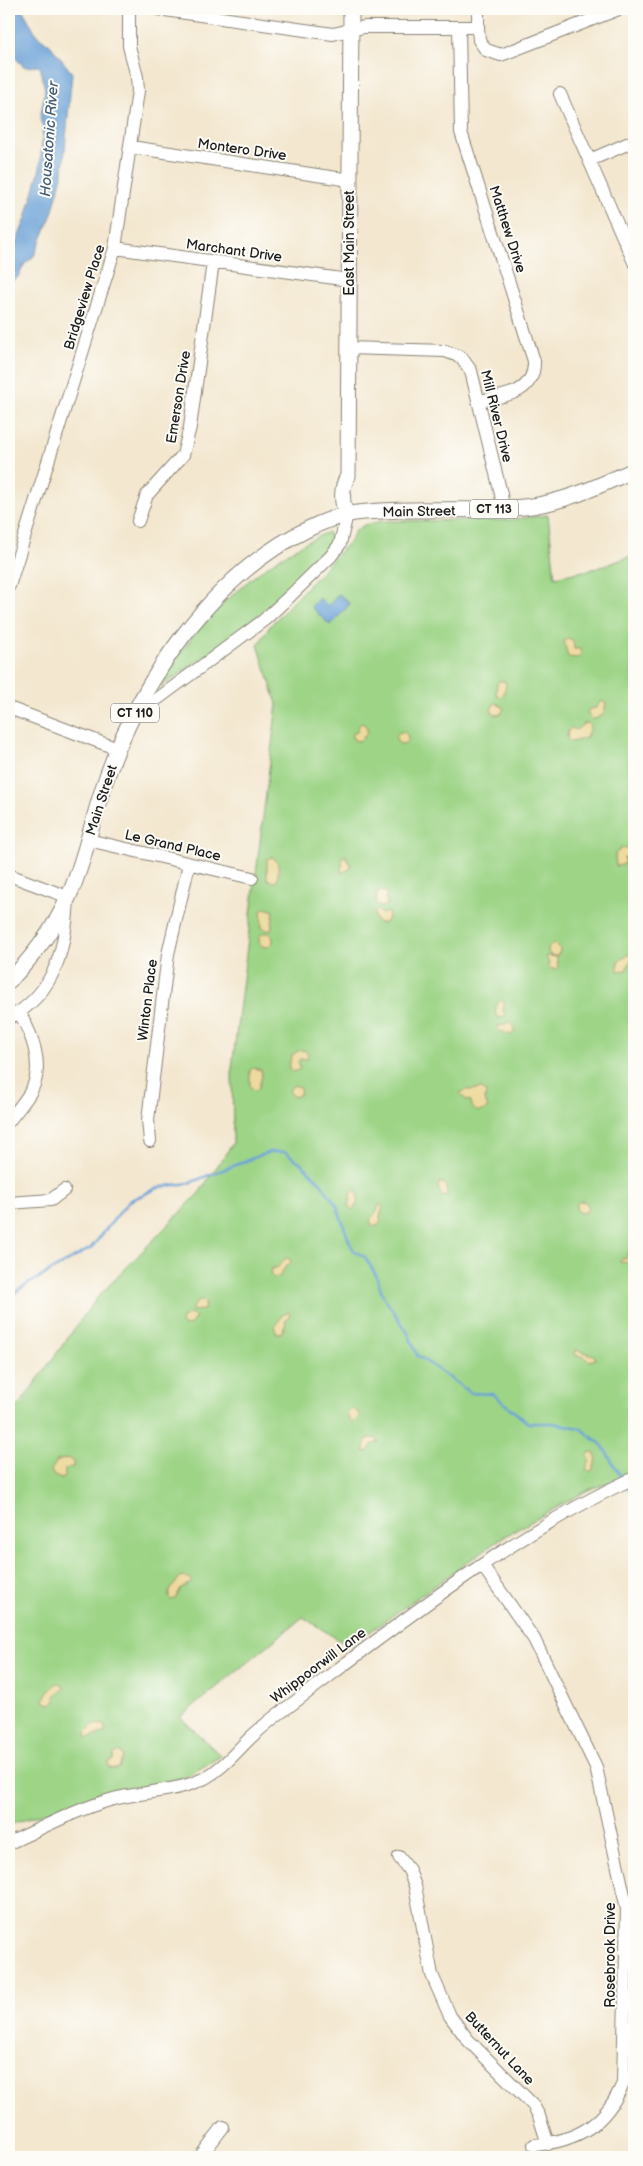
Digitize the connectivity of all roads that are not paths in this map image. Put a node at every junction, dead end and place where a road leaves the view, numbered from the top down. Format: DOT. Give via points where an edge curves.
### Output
graph roads {
  1 [pos="129,9"];
  2 [pos="158,9"];
  3 [pos="351,9"];
  4 [pos="478,9"];
  5 [pos="619,9"];
  6 [pos="478,27"];
  7 [pos="458,28"];
  8 [pos="351,31"];
  9 [pos="560,94"];
  10 [pos="634,140"];
  11 [pos="131,148"];
  12 [pos="590,160"];
  13 [pos="350,180"];
  14 [pos="115,248"];
  15 [pos="213,262"];
  16 [pos="634,262"];
  17 [pos="349,280"];
  18 [pos="348,348"];
  19 [pos="479,401"];
  20 [pos="634,470"];
  21 [pos="503,509"];
  22 [pos="347,514"];
  23 [pos="138,521"];
  24 [pos="9,586"];
  25 [pos="139,706"];
  26 [pos="9,708"];
  27 [pos="118,749"];
  28 [pos="88,840"];
  29 [pos="189,864"];
  30 [pos="9,875"];
  31 [pos="252,878"];
  32 [pos="68,897"];
  33 [pos="9,981"];
  34 [pos="14,1015"];
  35 [pos="9,1121"];
  36 [pos="150,1141"];
  37 [pos="64,1190"];
  38 [pos="9,1203"];
  39 [pos="634,1478"];
  40 [pos="482,1565"];
  41 [pos="9,1843"];
  42 [pos="399,1857"];
  43 [pos="223,2127"];
  44 [pos="548,2144"];
  45 [pos="534,2145"];
  46 [pos="200,2157"];
  1 -- 11 [label="street, Bridgeview Place" via="129,46 138,91"];
  2 -- 8 [label="street" via="333,34"];
  3 -- 8 [label="main road, East Main Street"];
  4 -- 6 [label="street"];
  5 -- 6 [label="street" via="501,54 486,50 479,40"];
  6 -- 7 [label="street"];
  7 -- 8 [label="street" via="364,27"];
  7 -- 19 [label="street, Matthew Drive" via="461,132 534,361 533,376 523,388"];
  8 -- 13 [label="main road, East Main Street"];
  9 -- 12 [label="street"];
  10 -- 12 [label="street"];
  11 -- 13 [label="street, Montero Drive"];
  11 -- 14 [label="street, Bridgeview Place"];
  12 -- 16 [label="street"];
  13 -- 17 [label="main road, East Main Street"];
  14 -- 15 [label="street, Marchant Drive"];
  14 -- 24 [label="street, Bridgeview Place"];
  15 -- 17 [label="street, Marchant Drive"];
  15 -- 23 [label="street, Emerson Drive" via="186,449 148,495"];
  17 -- 18 [label="main road, East Main Street"];
  18 -- 19 [label="street, Mill River Drive" via="453,352 467,363"];
  18 -- 22 [label="main road, East Main Street" via="348,476 343,504"];
  19 -- 21 [label="street, Mill River Drive"];
  20 -- 21 [label="main road, Main Street / CT 113" via="567,498"];
  21 -- 22 [label="main road, Main Street / CT 113"];
  22 -- 25 [label="main road, Main Street / CT 110" via="290,538 249,567 184,635"];
  22 -- 25 [label="street" via="340,544 290,596 264,620 156,700"];
  25 -- 27 [label="main road, Main Street / CT 110"];
  26 -- 27 [label="street"];
  27 -- 28 [label="main road, Main Street / CT 110"];
  28 -- 29 [label="street, Le Grand Place"];
  28 -- 32 [label="main road, Main Street / CT 110"];
  29 -- 31 [label="street, Le Grand Place"];
  29 -- 36 [label="street, Winton Place" via="168,954 148,1120"];
  30 -- 32 [label="street"];
  32 -- 33 [label="main road, Main Street / CT 110" via="45,938"];
  32 -- 34 [label="street, Main Street" via="67,928 59,959 39,993"];
  34 -- 35 [label="street" via="27,1026 35,1050 37,1072 31,1090"];
  37 -- 38 [label="street" via="51,1200"];
  39 -- 40 [label="street, Whippoorwill Lane" via="560,1517"];
  40 -- 41 [label="street, Whippoorwill Lane" via="280,1713 204,1778 187,1785 92,1806"];
  40 -- 44 [label="street, Rosebrook Drive" via="526,1626 593,1758 627,1909 623,2083 610,2108 592,2126 567,2140"];
  42 -- 44 [label="street, Butternut Lane" via="416,1886 428,1956 440,1996 462,2032 533,2105 540,2116"];
  43 -- 46 [label="street"];
  44 -- 45 [label="street, Rosebrook Drive"];
}
